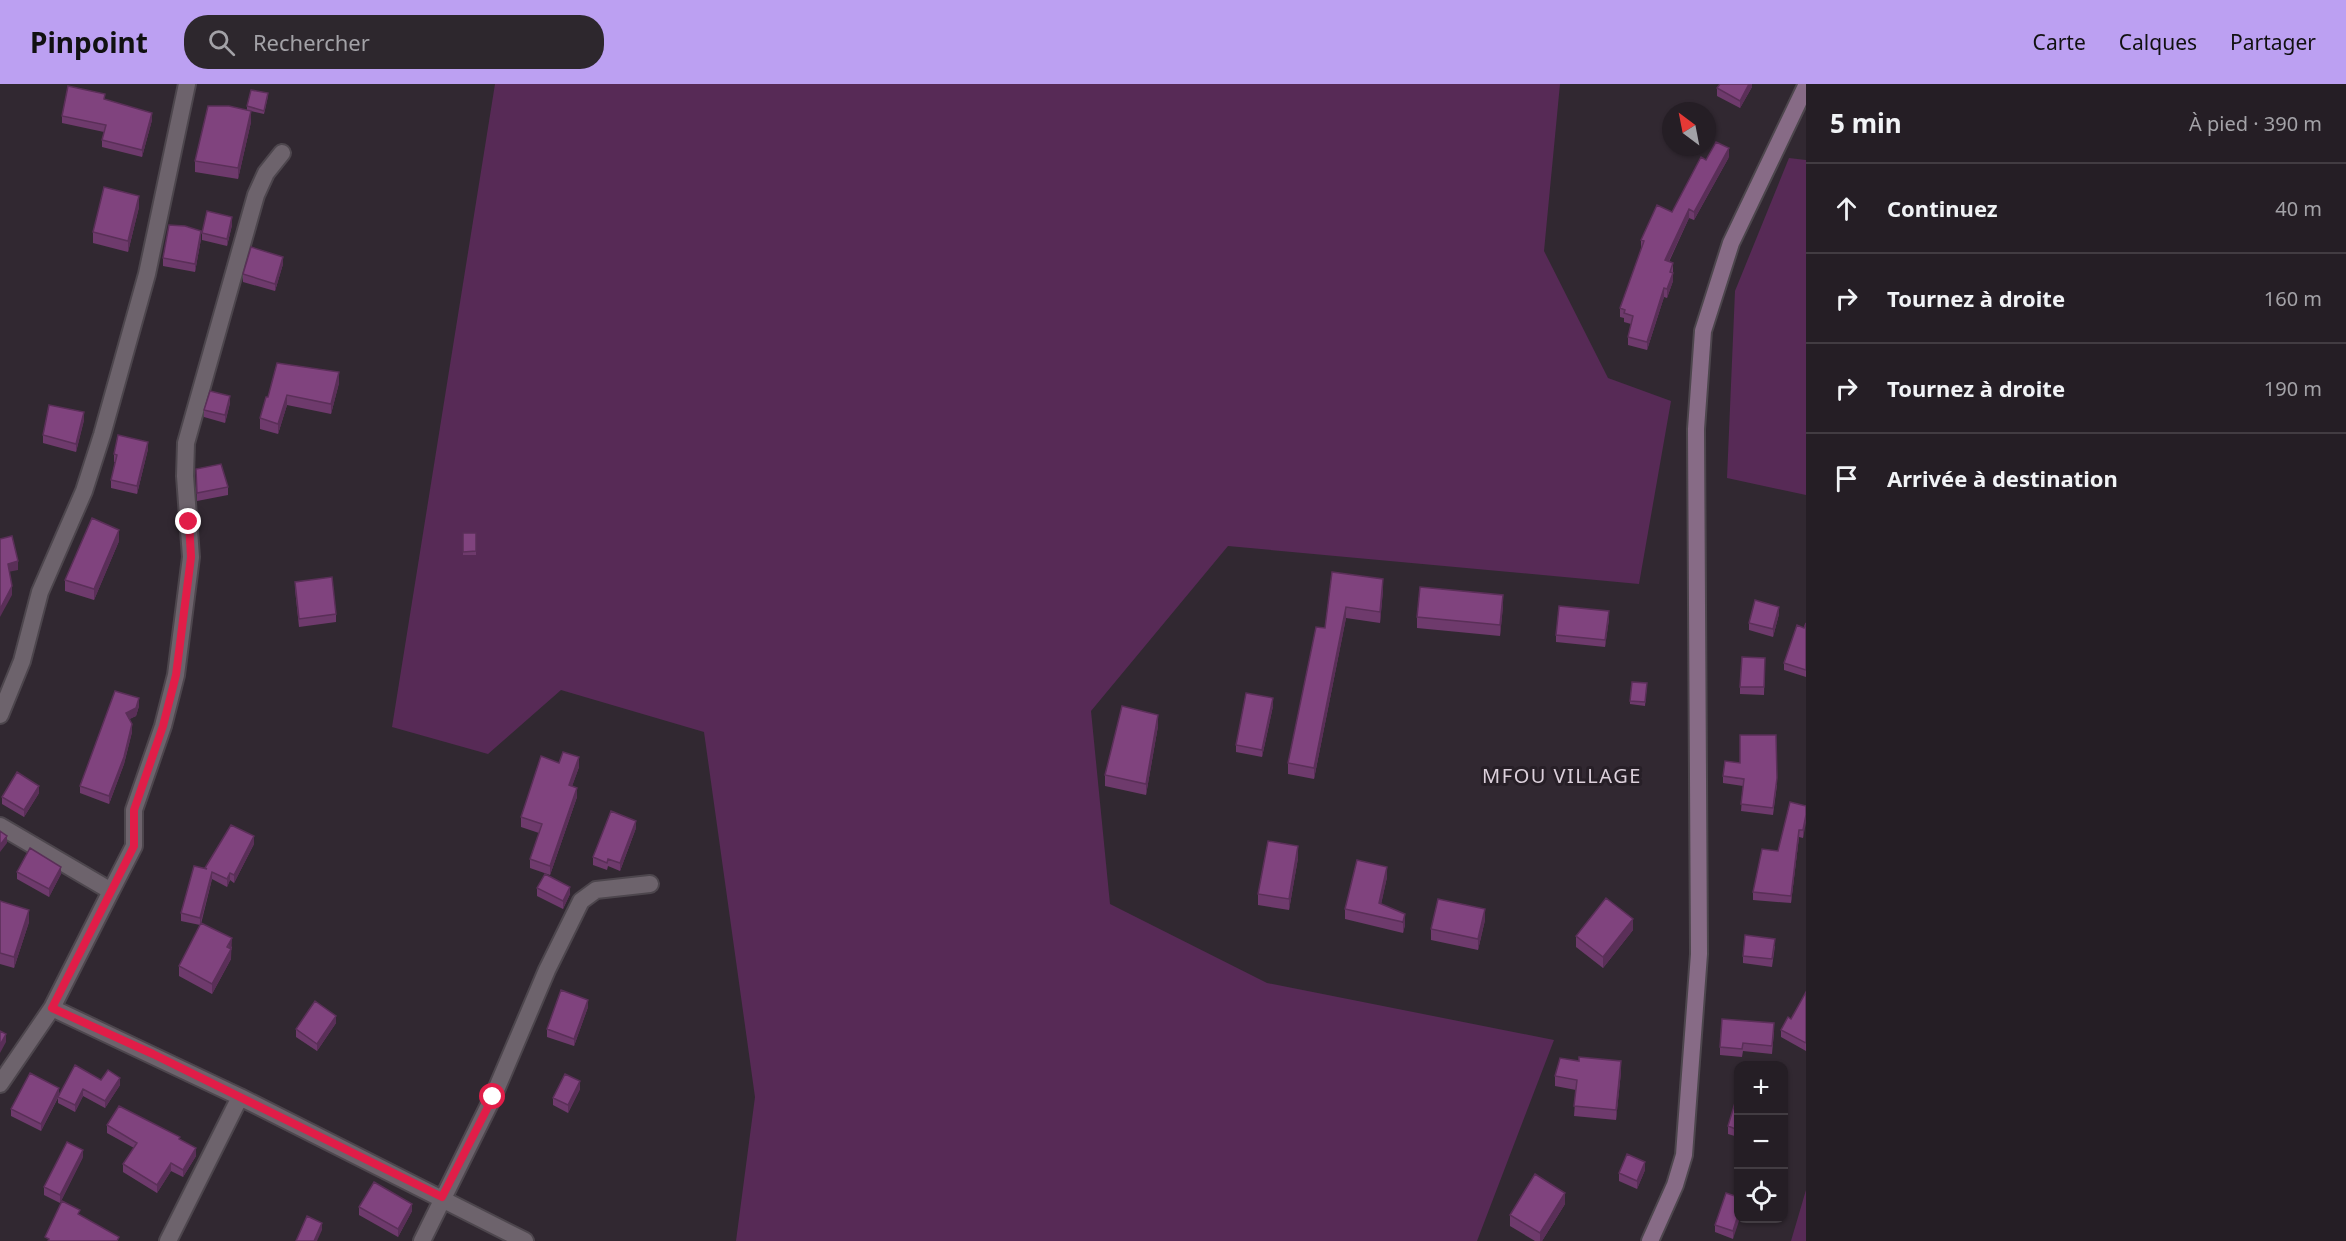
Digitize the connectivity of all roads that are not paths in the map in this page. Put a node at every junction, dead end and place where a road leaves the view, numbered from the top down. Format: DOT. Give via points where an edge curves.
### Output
graph roads {
  1 [pos="187,84"];
  2 [pos="1806,86"];
  3 [pos="282,153"];
  4 [pos="0,715"];
  5 [pos="0,826"];
  6 [pos="650,884"];
  7 [pos="111,891"];
  8 [pos="52,1008"];
  9 [pos="0,1084"];
  10 [pos="240,1097"];
  11 [pos="442,1197"];
  12 [pos="168,1241"];
  13 [pos="422,1241"];
  14 [pos="525,1241"];
  15 [pos="1650,1241"];
  1 -- 4 [label="street" via="147,274 102,435 84,491 39,592 22,661"];
  2 -- 15 [label="main road" via="1731,243 1703,331 1696,440 1699,954 1684,1155"];
  3 -- 7 [label="street" via="266,173 256,195 186,443 184,476 191,557 176,675 134,810 134,846"];
  5 -- 7 [label="street"];
  6 -- 11 [label="street" via="596,890 580,901 493,1097"];
  7 -- 8 [label="street"];
  8 -- 9 [label="street"];
  8 -- 10 [label="street"];
  10 -- 11 [label="street"];
  10 -- 12 [label="street"];
  11 -- 13 [label="street"];
  11 -- 14 [label="street"];
}
